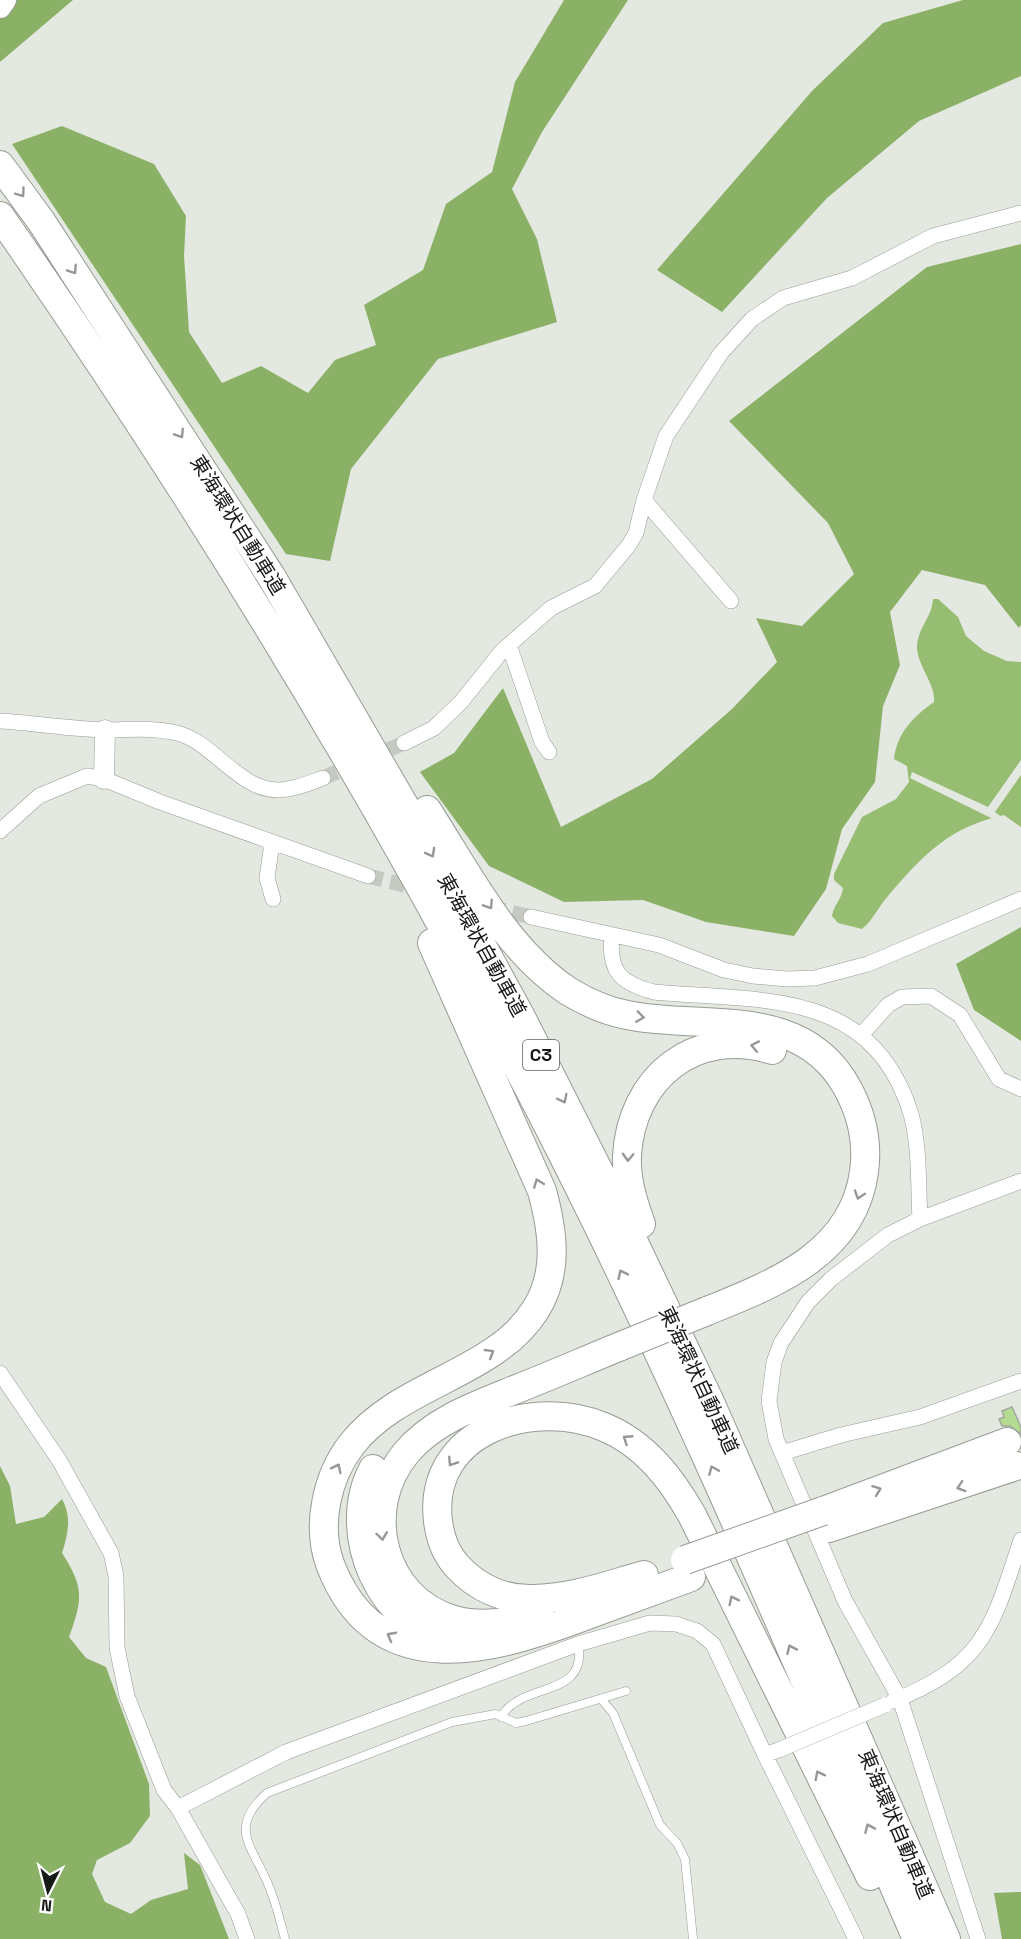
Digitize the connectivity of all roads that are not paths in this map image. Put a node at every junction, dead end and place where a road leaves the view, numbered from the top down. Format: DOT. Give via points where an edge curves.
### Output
graph roads {
  1 [pos="5,0"];
  2 [pos="0,8"];
  3 [pos="0,165"];
  4 [pos="1021,213"];
  5 [pos="8,226"];
  6 [pos="644,500"];
  7 [pos="259,582"];
  8 [pos="731,601"];
  9 [pos="509,645"];
  10 [pos="0,721"];
  11 [pos="105,730"];
  12 [pos="404,742"];
  13 [pos="549,752"];
  14 [pos="323,778"];
  15 [pos="104,779"];
  16 [pos="0,831"];
  17 [pos="272,843"];
  18 [pos="368,876"];
  19 [pos="1021,898"];
  20 [pos="273,899"];
  21 [pos="531,917"];
  22 [pos="612,935"];
  23 [pos="862,1034"];
  24 [pos="1021,1089"];
  25 [pos="1021,1181"];
  26 [pos="920,1218"];
  27 [pos="704,1304"];
  28 [pos="619,1338"];
  29 [pos="0,1373"];
  30 [pos="1021,1382"];
  31 [pos="782,1453"];
  32 [pos="1012,1454"];
  33 [pos="1021,1540"];
  34 [pos="688,1569"];
  35 [pos="787,1572"];
  36 [pos="644,1575"];
  37 [pos="510,1642"];
  38 [pos="578,1644"];
  39 [pos="626,1691"];
  40 [pos="601,1699"];
  41 [pos="900,1699"];
  42 [pos="501,1717"];
  43 [pos="765,1755"];
  44 [pos="178,1808"];
  45 [pos="247,1939"];
  46 [pos="285,1939"];
  47 [pos="693,1939"];
  48 [pos="856,1939"];
  49 [pos="903,1939"];
  50 [pos="917,1939"];
  51 [pos="946,1939"];
  52 [pos="978,1939"];
  1 -- 2 [label="main road"];
  3 -- 7 [label="highway, 東海環状自動車道 / C3, one-way" via="42,221"];
  4 -- 6 [label="street" via="933,236 852,278 783,298 752,319 720,353 666,436"];
  5 -- 7 [label="highway, 東海環状自動車道 / C3"];
  6 -- 8 [label="street"];
  6 -- 9 [label="street" via="636,533 595,586 551,608"];
  7 -- 27 [label="highway, one-way" via="499,920 553,979 587,1001 626,1015 750,1024 789,1036 820,1056 845,1083 860,1116 866,1150 861,1189 847,1222 823,1250 791,1274"];
  7 -- 35 [label="highway, 東海環状自動車道 / C3, one-way" via="418,829 566,1104 663,1302"];
  37 -- 7 [label="highway, one-way" via="447,1650 392,1637 361,1615 347,1598 328,1558 327,1499 332,1480 351,1445 398,1404 514,1335 537,1308 545,1290 552,1235 542,1191 529,1158 440,960 374,823 264,626"];
  50 -- 7 [label="highway, 東海環状自動車道 / C3, one-way" via="687,1411 584,1197"];
  9 -- 12 [label="street" via="434,728"];
  9 -- 13 [label="street" via="542,742"];
  10 -- 11 [label="street"];
  11 -- 14 [label="street" via="139,727 179,734 205,746 232,771 258,786 286,790"];
  11 -- 15 [label="street"];
  15 -- 16 [label="street" via="87,776 39,796"];
  15 -- 17 [label="street"];
  17 -- 18 [label="street"];
  17 -- 20 [label="street" via="267,878"];
  19 -- 22 [label="street" via="868,964 815,978 753,976 724,970 659,945"];
  21 -- 22 [label="street"];
  22 -- 23 [label="street" via="613,963 619,975 640,988 669,994 785,1002 811,1009"];
  23 -- 24 [label="street" via="888,1005 902,997 931,996 960,1015 999,1079"];
  23 -- 26 [label="street" via="888,1068 911,1114"];
  25 -- 26 [label="street"];
  26 -- 31 [label="street" via="858,1257 808,1302 791,1325 774,1362 769,1401 771,1423"];
  27 -- 28 [label="highway, bridge"];
  27 -- 35 [label="highway, one-way" via="802,1244 829,1216 844,1180 847,1144 830,1093 789,1057 753,1044 704,1048 670,1065 655,1079 634,1118 627,1158 628,1179 641,1224 769,1518"];
  28 -- 36 [label="highway, one-way" via="436,1427 396,1467 383,1498 380,1530 388,1561 407,1591 436,1612 471,1623 530,1617"];
  28 -- 37 [label="highway" via="469,1390 425,1412 392,1440 370,1474 361,1509 361,1536 368,1562 386,1596 413,1623 450,1641"];
  29 -- 44 [label="street" via="59,1460 111,1553 116,1576 117,1648 127,1696 164,1790"];
  30 -- 31 [label="street" via="920,1417"];
  31 -- 41 [label="street" via="845,1601"];
  32 -- 34 [label="highway"];
  33 -- 41 [label="street" via="996,1617 970,1655 937,1682"];
  34 -- 36 [label="highway"];
  34 -- 37 [label="highway"];
  35 -- 51 [label="highway, 東海環状自動車道 / C3"];
  49 -- 36 [label="highway, one-way" via="692,1515 655,1461 604,1426 528,1416 490,1428 461,1449 450,1463 438,1495 439,1530 454,1563 480,1586 513,1598 551,1599"];
  38 -- 42 [label="lane" via="582,1660 573,1676 518,1701"];
  38 -- 43 [label="street" via="650,1623 676,1624 697,1631 713,1644"];
  38 -- 44 [label="street" via="286,1752"];
  39 -- 40 [label="lane"];
  40 -- 42 [label="lane" via="516,1723"];
  40 -- 47 [label="lane" via="613,1713 660,1825 677,1843 685,1859"];
  41 -- 43 [label="street, bridge"];
  41 -- 52 [label="street"];
  42 -- 46 [label="lane" via="496,1714 452,1722 276,1789 252,1807 245,1827 246,1843 268,1883"];
  43 -- 48 [label="street"];
  44 -- 45 [label="street" via="238,1914"];
}
